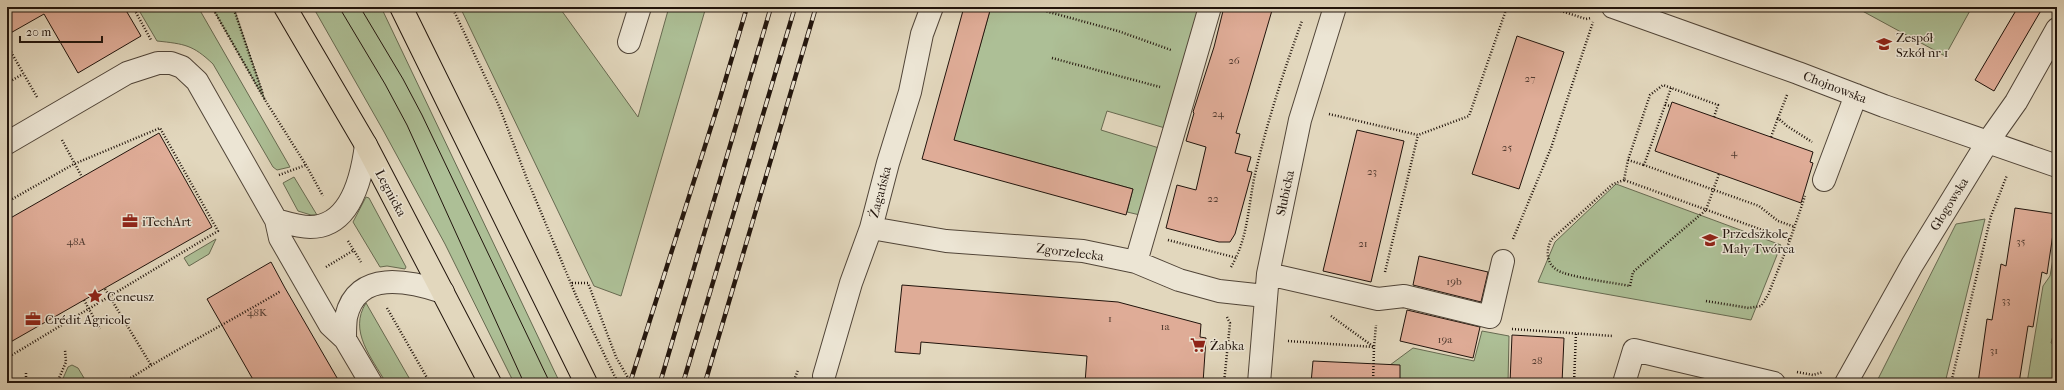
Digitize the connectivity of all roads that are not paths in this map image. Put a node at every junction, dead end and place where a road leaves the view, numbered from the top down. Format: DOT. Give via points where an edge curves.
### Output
graph roads {
  1 [pos="285,7"];
  2 [pos="400,7"];
  3 [pos="640,7"];
  4 [pos="932,7"];
  5 [pos="1210,7"];
  6 [pos="1335,7"];
  7 [pos="1604,12"];
  8 [pos="2057,29"];
  9 [pos="628,42"];
  10 [pos="1856,94"];
  11 [pos="7,143"];
  12 [pos="1987,143"];
  13 [pos="366,144"];
  14 [pos="2057,166"];
  15 [pos="1815,186"];
  16 [pos="276,220"];
  17 [pos="871,228"];
  18 [pos="1503,261"];
  19 [pos="1136,262"];
  20 [pos="1268,274"];
  21 [pos="443,292"];
  22 [pos="1265,296"];
  23 [pos="345,339"];
  24 [pos="824,376"];
  25 [pos="371,383"];
  26 [pos="490,383"];
  27 [pos="586,383"];
  28 [pos="1260,383"];
  29 [pos="1624,383"];
  30 [pos="1774,383"];
  31 [pos="1846,383"];
  1 -- 13 [label="main road, Legnicka"];
  2 -- 27 [label="main road"];
  3 -- 9 [label="street"];
  4 -- 17 [label="street, Żagańska" via="922,34 910,92"];
  5 -- 19 [label="street"];
  6 -- 20 [label="street, Słubicka" via="1300,120"];
  7 -- 10 [label="street, Chojnowska"];
  8 -- 12 [label="street, Głogowska" via="2016,102"];
  10 -- 12 [label="street, Chojnowska"];
  10 -- 15 [label="street"];
  11 -- 16 [label="street" via="127,73 158,63 171,63 182,67 197,81"];
  12 -- 14 [label="street, Chojnowska"];
  12 -- 31 [label="street, Głogowska" via="1912,265"];
  13 -- 16 [label="street" via="363,166 354,196 336,219 311,227"];
  13 -- 21 [label="main road, Legnicka"];
  16 -- 23 [label="street" via="280,238 330,325"];
  17 -- 19 [label="street, Zgorzelecka" via="946,241 1083,251"];
  17 -- 24 [label="street, Żagańska" via="851,283"];
  18 -- 20 [label="street" via="1490,317 1404,296 1378,299"];
  19 -- 22 [label="street, Zgorzelecka" via="1179,280 1220,291"];
  20 -- 22 [label="street, Słubicka"];
  21 -- 23 [label="street" via="416,284 373,284 359,294 352,304 346,317"];
  21 -- 26 [label="main road, Legnicka"];
  22 -- 28 [label="street, Słubicka"];
  23 -- 25 [label="street"];
  29 -- 30 [label="street" via="1634,350"];
}
